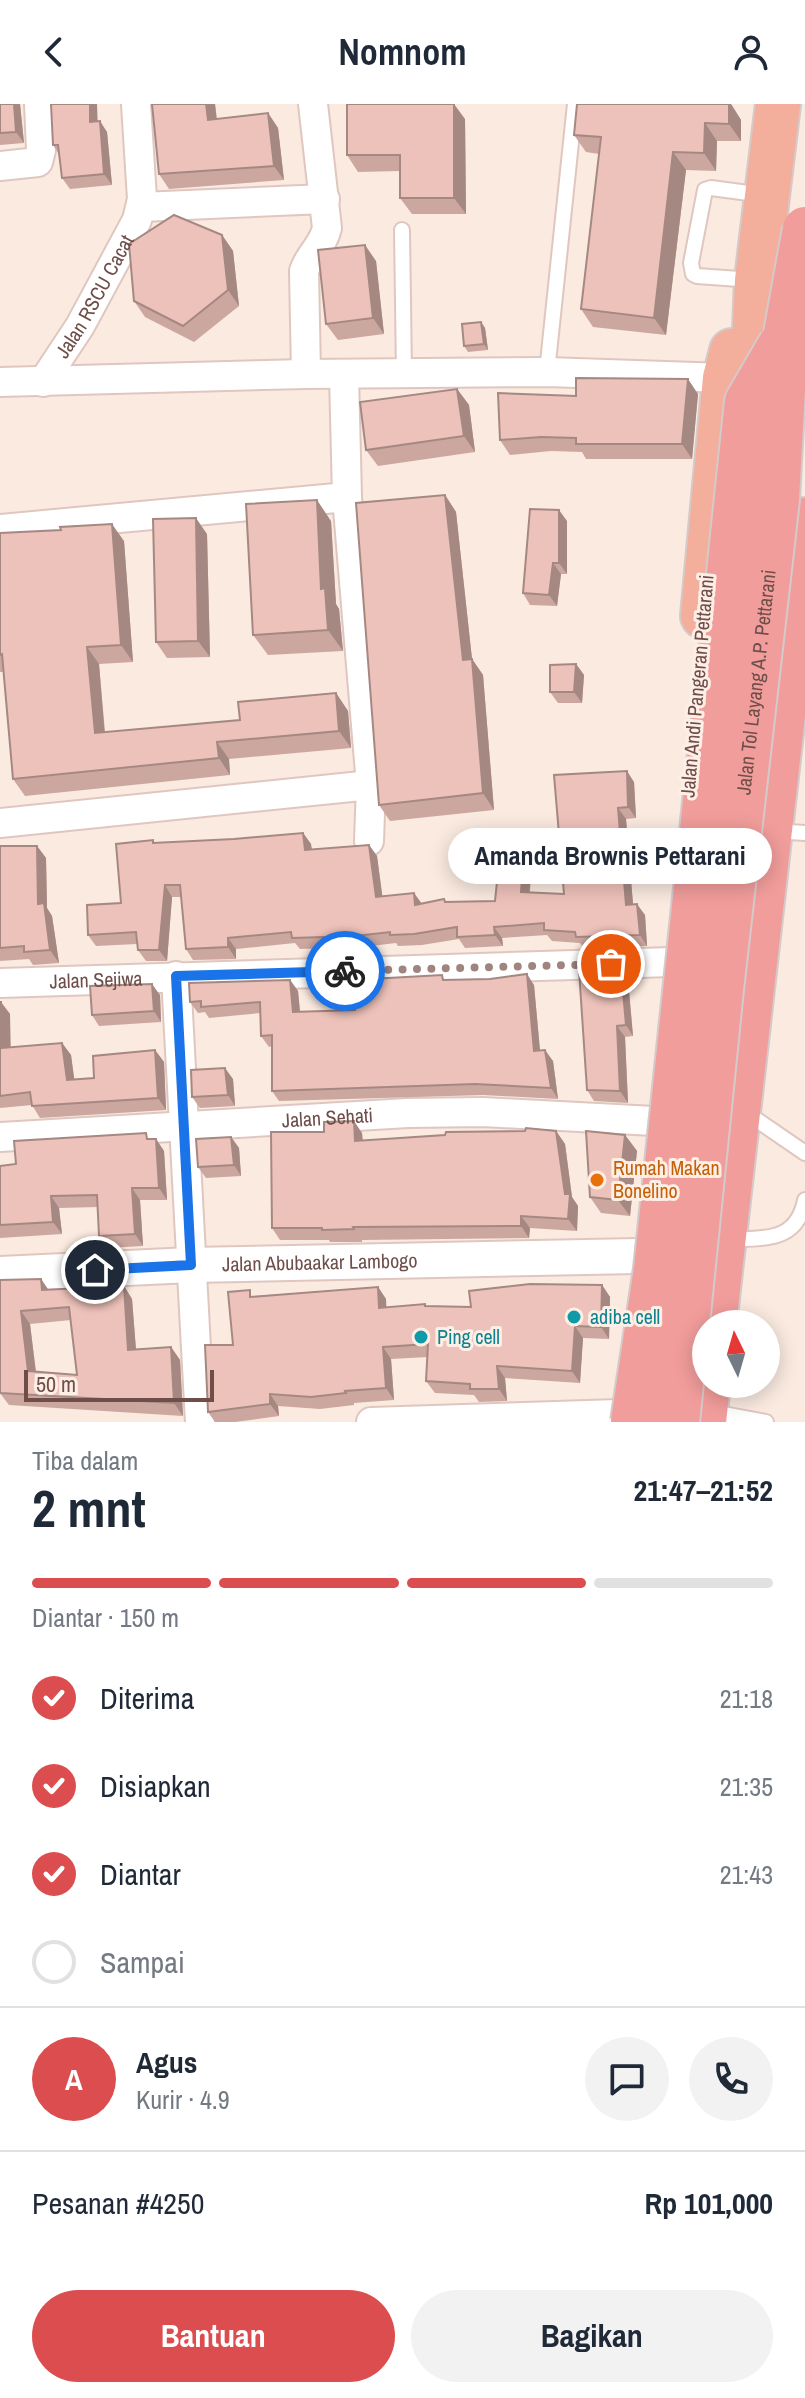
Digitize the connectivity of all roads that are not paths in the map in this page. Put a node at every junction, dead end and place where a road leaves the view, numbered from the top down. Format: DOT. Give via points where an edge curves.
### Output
graph roads {
  1 [pos="39,104"];
  2 [pos="136,104"];
  3 [pos="313,104"];
  4 [pos="575,104"];
  5 [pos="778,104"];
  6 [pos="0,166"];
  7 [pos="767,196"];
  8 [pos="325,199"];
  9 [pos="141,207"];
  10 [pos="805,229"];
  11 [pos="402,230"];
  12 [pos="758,285"];
  13 [pos="786,334"];
  14 [pos="740,371"];
  15 [pos="547,372"];
  16 [pos="306,374"];
  17 [pos="404,374"];
  18 [pos="344,375"];
  19 [pos="0,382"];
  20 [pos="43,382"];
  21 [pos="805,408"];
  22 [pos="347,497"];
  23 [pos="805,508"];
  24 [pos="805,520"];
  25 [pos="0,529"];
  26 [pos="738,540"];
  27 [pos="805,673"];
  28 [pos="371,785"];
  29 [pos="0,823"];
  30 [pos="797,833"];
  31 [pos="369,841"];
  32 [pos="671,962"];
  33 [pos="176,976"];
  34 [pos="0,983"];
  35 [pos="675,1048"];
  36 [pos="754,1118"];
  37 [pos="654,1121"];
  38 [pos="184,1126"];
  39 [pos="0,1137"];
  40 [pos="805,1153"];
  41 [pos="805,1200"];
  42 [pos="742,1239"];
  43 [pos="638,1256"];
  44 [pos="191,1265"];
  45 [pos="0,1274"];
  46 [pos="716,1310"];
  47 [pos="734,1310"];
  48 [pos="716,1405"];
  49 [pos="629,1420"];
  50 [pos="200,1422"];
  51 [pos="371,1422"];
  52 [pos="677,1422"];
  53 [pos="766,1422"];
  1 -- 6 [label="street" via="38,162"];
  2 -- 9 [label="street"];
  3 -- 8 [label="street"];
  4 -- 15 [label="lane"];
  5 -- 7 [label="highway, Jalan Andi Pangeran Pettarani"];
  7 -- 12 [label="highway, Jalan Andi Pangeran Pettarani"];
  7 -- 12 [label="lane" via="705,190 691,263 697,276"];
  8 -- 9 [label="street"];
  8 -- 16 [label="street" via="325,237 306,262 302,282"];
  9 -- 20 [label="street, Jalan RSCU Cacat" via="85,316"];
  10 -- 13 [label="highway, Jalan Tol Layang A.P. Pettarani, bridge"];
  11 -- 17 [label="lane"];
  12 -- 14 [label="highway, Jalan Andi Pangeran Pettarani"];
  13 -- 49 [label="highway, bridge" via="747,402 656,1269"];
  13 -- 52 [label="highway, Jalan Tol Layang A.P. Pettarani, bridge" via="777,499"];
  14 -- 15 [label="street"];
  14 -- 21 [label="highway" via="792,407"];
  14 -- 26 [label="highway, Jalan Andi Pangeran Pettarani"];
  14 -- 32 [label="highway, Jalan Andi Pangeran Pettarani"];
  15 -- 17 [label="street"];
  16 -- 18 [label="street"];
  16 -- 20 [label="street"];
  17 -- 18 [label="street"];
  18 -- 22 [label="street"];
  19 -- 20 [label="street"];
  22 -- 25 [label="street"];
  22 -- 28 [label="street"];
  23 -- 26 [label="highway" via="783,505 764,512"];
  24 -- 46 [label="highway, Jalan Tol Layang A.P. Pettarani"];
  26 -- 35 [label="highway, Jalan Andi Pangeran Pettarani" via="700,965"];
  27 -- 30 [label="highway"];
  28 -- 29 [label="street"];
  28 -- 31 [label="street"];
  30 -- 36 [label="highway"];
  32 -- 33 [label="street, Jalan Sejiwa"];
  32 -- 35 [label="highway, Jalan Andi Pangeran Pettarani"];
  33 -- 34 [label="street, Jalan Sejiwa"];
  33 -- 38 [label="street"];
  35 -- 37 [label="highway, Jalan Andi Pangeran Pettarani"];
  35 -- 49 [label="highway, Jalan Andi Pangeran Pettarani"];
  36 -- 40 [label="lane"];
  36 -- 42 [label="highway"];
  37 -- 38 [label="street, Jalan Sehati" via="483,1112"];
  37 -- 43 [label="highway, Jalan Andi Pangeran Pettarani"];
  38 -- 39 [label="street, Jalan Sehati"];
  38 -- 44 [label="street"];
  41 -- 42 [label="lane" via="802,1215 780,1235"];
  42 -- 47 [label="highway"];
  43 -- 44 [label="street, Jalan Abubaakar Lambogo"];
  43 -- 49 [label="highway, Jalan Andi Pangeran Pettarani"];
  44 -- 45 [label="street, Jalan Abubaakar Lambogo"];
  44 -- 50 [label="street"];
  48 -- 53 [label="lane"];
  49 -- 51 [label="street"];
}
